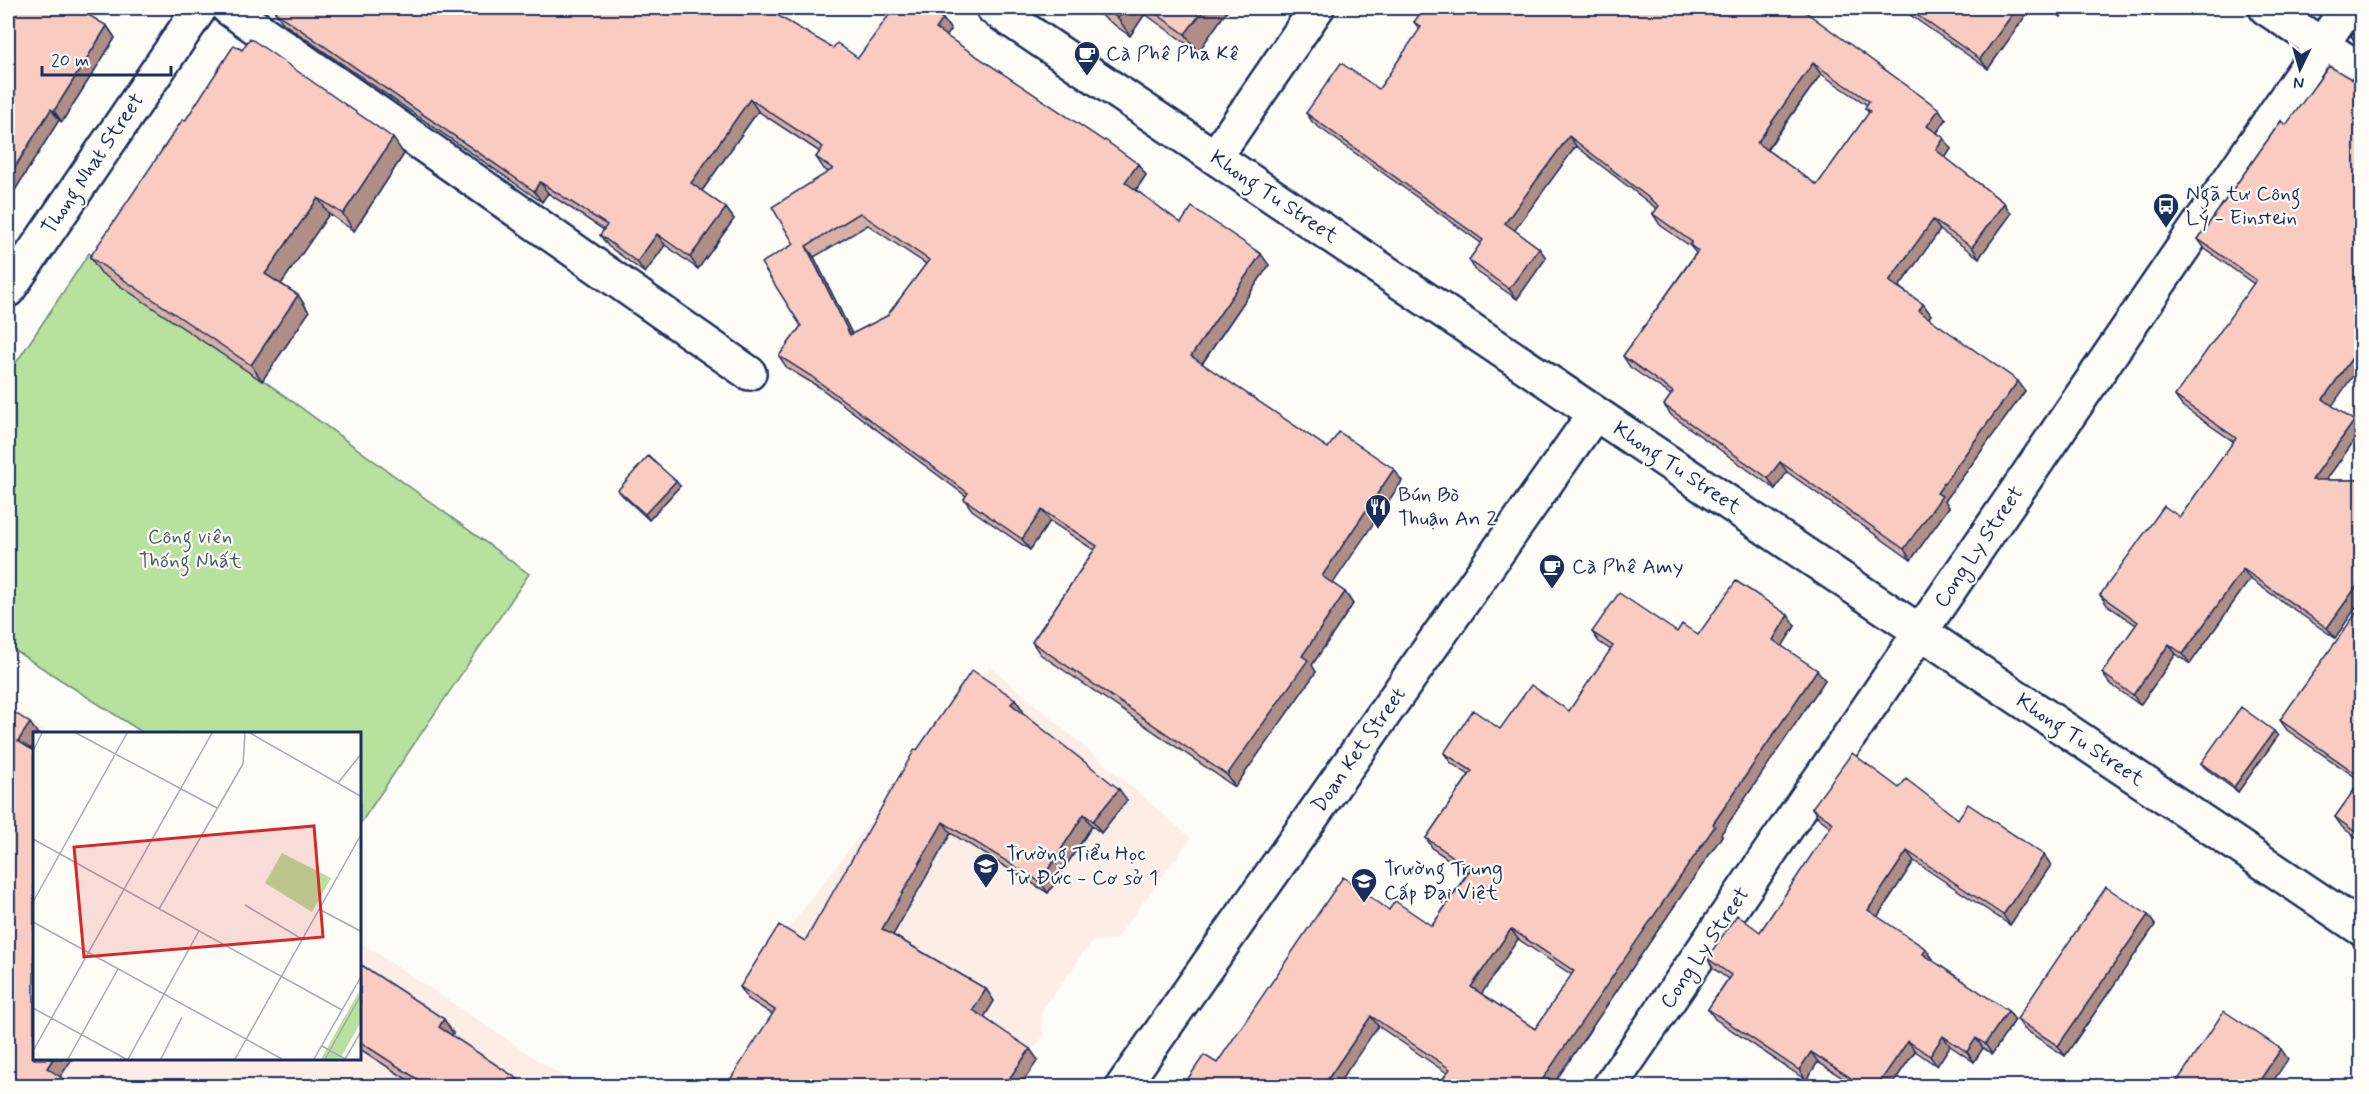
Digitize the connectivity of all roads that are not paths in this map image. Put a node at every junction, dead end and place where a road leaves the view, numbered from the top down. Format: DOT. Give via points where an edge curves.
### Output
graph roads {
  1 [pos="200,8"];
  2 [pos="228,8"];
  3 [pos="993,8"];
  4 [pos="1317,8"];
  5 [pos="2266,8"];
  6 [pos="2347,8"];
  7 [pos="2322,45"];
  8 [pos="2361,71"];
  9 [pos="1215,157"];
  10 [pos="11,278"];
  11 [pos="749,373"];
  12 [pos="1595,413"];
  13 [pos="1920,632"];
  14 [pos="2361,929"];
  15 [pos="1123,1086"];
  16 [pos="1610,1086"];
  1 -- 10 [label="street, Thong Nhat Street"];
  2 -- 11 [label="street"];
  3 -- 9 [label="street, Khong Tu Street"];
  4 -- 9 [label="street"];
  5 -- 7 [label="street"];
  6 -- 7 [label="street, Cong Ly Street"];
  7 -- 8 [label="street"];
  7 -- 13 [label="street, Cong Ly Street"];
  9 -- 12 [label="street, Khong Tu Street"];
  12 -- 13 [label="street, Khong Tu Street"];
  12 -- 15 [label="street, Doan Ket Street"];
  13 -- 14 [label="street, Khong Tu Street"];
  13 -- 16 [label="street, Cong Ly Street"];
}
